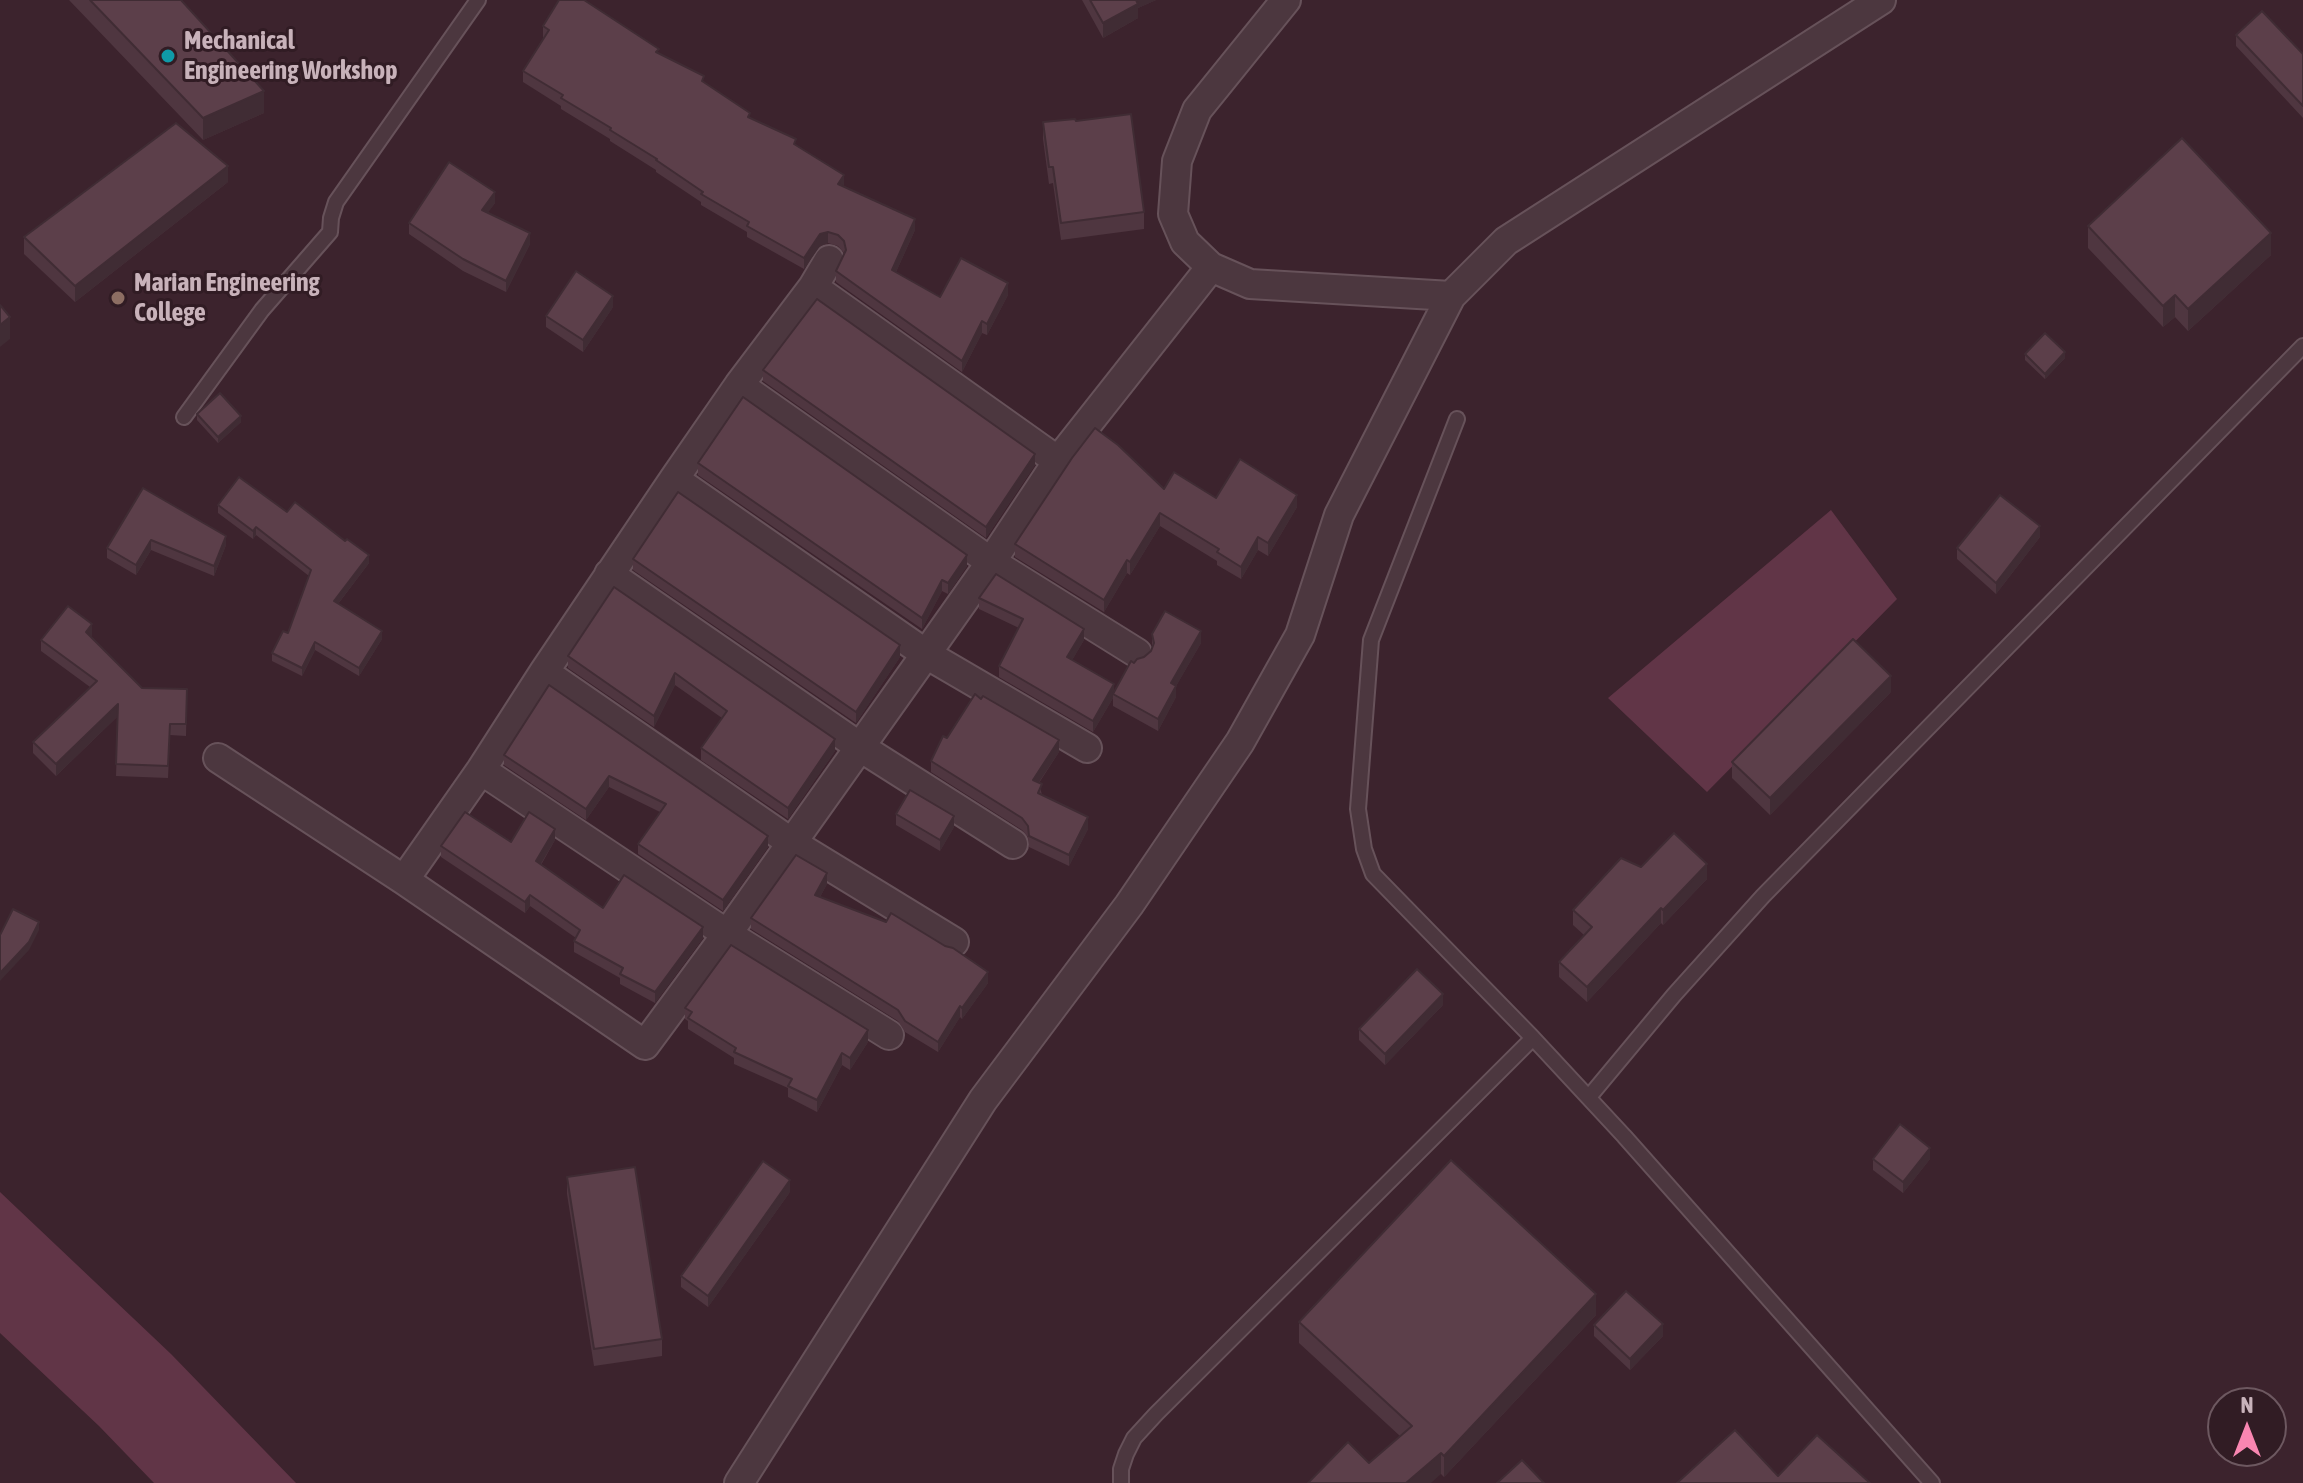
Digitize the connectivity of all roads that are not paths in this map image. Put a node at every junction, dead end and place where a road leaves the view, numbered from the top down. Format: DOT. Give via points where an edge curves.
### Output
graph roads {
  1 [pos="478,0"];
  2 [pos="1286,0"];
  3 [pos="1881,0"];
  4 [pos="829,260"];
  5 [pos="1211,267"];
  6 [pos="813,287"];
  7 [pos="1451,296"];
  8 [pos="2303,346"];
  9 [pos="739,385"];
  10 [pos="184,417"];
  11 [pos="1457,419"];
  12 [pos="1058,461"];
  13 [pos="674,479"];
  14 [pos="991,562"];
  15 [pos="609,574"];
  16 [pos="1137,653"];
  17 [pos="926,654"];
  18 [pos="544,672"];
  19 [pos="860,747"];
  20 [pos="1087,748"];
  21 [pos="218,758"];
  22 [pos="481,770"];
  23 [pos="792,843"];
  24 [pos="1013,844"];
  25 [pos="404,880"];
  26 [pos="727,934"];
  27 [pos="954,942"];
  28 [pos="889,1035"];
  29 [pos="1533,1038"];
  30 [pos="1589,1097"];
  31 [pos="739,1483"];
  32 [pos="1121,1483"];
  33 [pos="1932,1483"];
  1 -- 10 [label="lane" via="336,202 330,232 262,310"];
  2 -- 5 [label="street" via="1197,110 1177,161 1173,214 1185,242"];
  3 -- 7 [label="street" via="1506,241"];
  4 -- 6 [label="street"];
  5 -- 7 [label="street" via="1250,284"];
  5 -- 12 [label="street"];
  6 -- 9 [label="street"];
  6 -- 12 [label="street"];
  7 -- 31 [label="street" via="1339,515 1300,635 1240,742 1129,905 983,1100"];
  8 -- 30 [label="lane" via="1763,896"];
  9 -- 13 [label="street"];
  9 -- 14 [label="street"];
  11 -- 29 [label="lane" via="1371,640 1358,809 1373,874"];
  12 -- 14 [label="street"];
  13 -- 15 [label="street"];
  13 -- 17 [label="street"];
  14 -- 16 [label="street"];
  14 -- 17 [label="street"];
  15 -- 18 [label="street"];
  15 -- 19 [label="street"];
  17 -- 19 [label="street"];
  17 -- 20 [label="street"];
  18 -- 22 [label="street"];
  18 -- 23 [label="street"];
  19 -- 23 [label="street"];
  19 -- 24 [label="street"];
  21 -- 25 [label="street"];
  22 -- 25 [label="street"];
  22 -- 26 [label="street"];
  23 -- 26 [label="street"];
  23 -- 27 [label="street"];
  25 -- 26 [label="street" via="645,1045"];
  26 -- 28 [label="street"];
  29 -- 30 [label="lane"];
  29 -- 32 [label="lane" via="1156,1414 1134,1438"];
  30 -- 33 [label="lane"];
}
